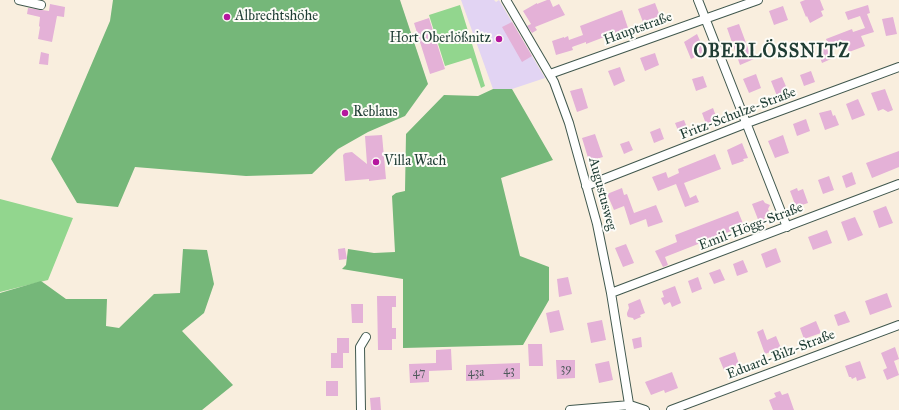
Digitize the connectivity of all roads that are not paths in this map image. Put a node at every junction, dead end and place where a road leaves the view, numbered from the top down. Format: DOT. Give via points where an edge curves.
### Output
graph roads {
  1 [pos="19,0"];
  2 [pos="506,0"];
  3 [pos="698,0"];
  4 [pos="758,0"];
  5 [pos="41,5"];
  6 [pos="706,19"];
  7 [pos="899,67"];
  8 [pos="550,74"];
  9 [pos="747,123"];
  10 [pos="899,184"];
  11 [pos="586,186"];
  12 [pos="787,227"];
  13 [pos="611,293"];
  14 [pos="899,325"];
  15 [pos="366,337"];
  16 [pos="630,407"];
  17 [pos="594,409"];
  18 [pos="361,410"];
  19 [pos="570,410"];
  20 [pos="645,410"];
  21 [pos="671,410"];
  1 -- 5 [label="street"];
  2 -- 8 [label="street, Augustusweg"];
  3 -- 6 [label="street"];
  4 -- 6 [label="street, Hauptstraße"];
  6 -- 8 [label="street, Hauptstraße"];
  6 -- 9 [label="street"];
  7 -- 9 [label="street, Fritz-Schulze-Straße"];
  8 -- 11 [label="street, Augustusweg" via="569,124"];
  9 -- 11 [label="street, Fritz-Schulze-Straße"];
  9 -- 12 [label="street"];
  10 -- 12 [label="street, Emil-Högg-Straße"];
  11 -- 13 [label="street, Augustusweg" via="597,224"];
  12 -- 13 [label="street, Emil-Högg-Straße"];
  13 -- 16 [label="street, Augustusweg"];
  14 -- 21 [label="street, Eduard-Bilz-Straße"];
  15 -- 18 [label="street" via="360,347"];
  16 -- 17 [label="street"];
  16 -- 20 [label="street"];
  17 -- 19 [label="street"];
}
